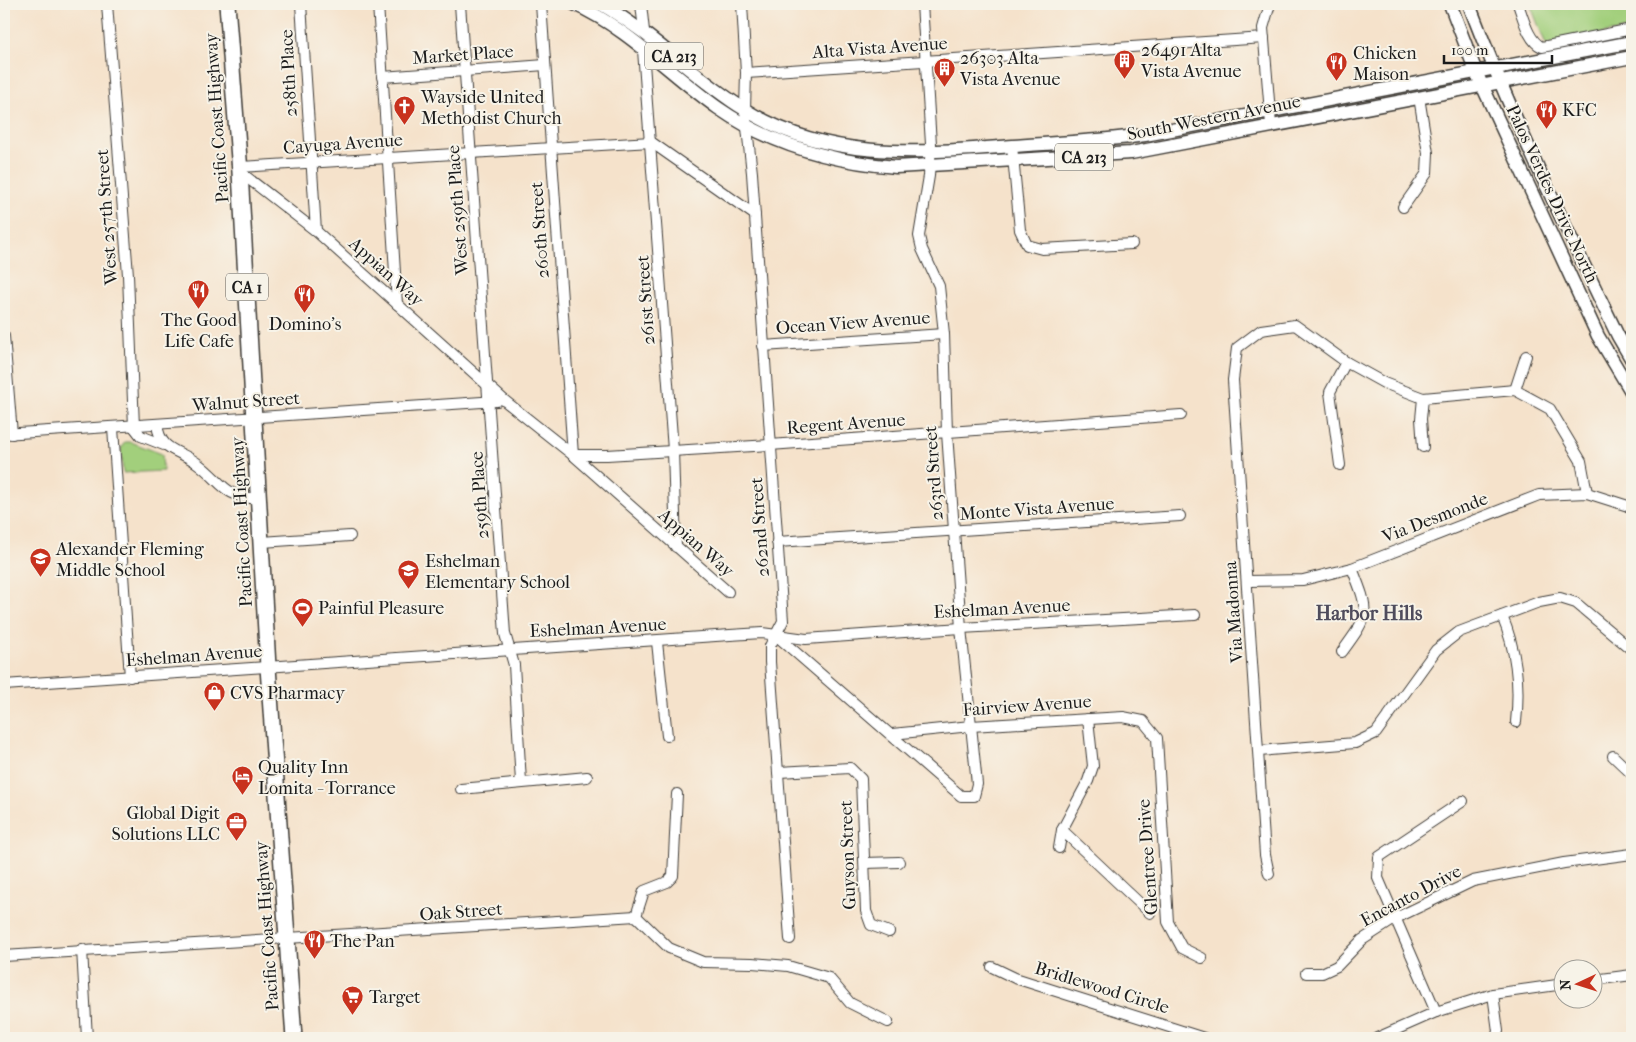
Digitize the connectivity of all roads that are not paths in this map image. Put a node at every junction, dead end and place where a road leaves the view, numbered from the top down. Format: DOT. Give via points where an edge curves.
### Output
graph roads {
  1 [pos="107,4"];
  2 [pos="227,4"];
  3 [pos="302,4"];
  4 [pos="378,4"];
  5 [pos="460,4"];
  6 [pos="541,4"];
  7 [pos="574,4"];
  8 [pos="601,4"];
  9 [pos="641,4"];
  10 [pos="742,4"];
  11 [pos="922,4"];
  12 [pos="1270,4"];
  13 [pos="1450,4"];
  14 [pos="1469,4"];
  15 [pos="1518,4"];
  16 [pos="1632,29"];
  17 [pos="644,31"];
  18 [pos="1264,38"];
  19 [pos="1632,42"];
  20 [pos="643,50"];
  21 [pos="1632,57"];
  22 [pos="926,62"];
  23 [pos="545,65"];
  24 [pos="1494,68"];
  25 [pos="465,70"];
  26 [pos="746,72"];
  27 [pos="1476,72"];
  28 [pos="382,77"];
  29 [pos="1499,82"];
  30 [pos="1482,85"];
  31 [pos="1419,97"];
  32 [pos="745,110"];
  33 [pos="1270,111"];
  34 [pos="1271,125"];
  35 [pos="749,127"];
  36 [pos="651,142"];
  37 [pos="1012,146"];
  38 [pos="550,148"];
  39 [pos="470,152"];
  40 [pos="930,152"];
  41 [pos="387,157"];
  42 [pos="1013,161"];
  43 [pos="311,163"];
  44 [pos="929,166"];
  45 [pos="240,170"];
  46 [pos="1403,206"];
  47 [pos="755,215"];
  48 [pos="316,231"];
  49 [pos="1132,244"];
  50 [pos="397,304"];
  51 [pos="944,334"];
  52 [pos="4,336"];
  53 [pos="763,346"];
  54 [pos="1526,356"];
  55 [pos="1632,360"];
  56 [pos="1346,362"];
  57 [pos="488,384"];
  58 [pos="1516,390"];
  59 [pos="1632,393"];
  60 [pos="1423,398"];
  61 [pos="490,401"];
  62 [pos="505,401"];
  63 [pos="1181,415"];
  64 [pos="255,416"];
  65 [pos="157,425"];
  66 [pos="134,427"];
  67 [pos="113,428"];
  68 [pos="947,433"];
  69 [pos="8,434"];
  70 [pos="770,445"];
  71 [pos="166,446"];
  72 [pos="1423,447"];
  73 [pos="672,450"];
  74 [pos="573,455"];
  75 [pos="1340,465"];
  76 [pos="1587,493"];
  77 [pos="259,499"];
  78 [pos="1632,510"];
  79 [pos="1180,516"];
  80 [pos="954,532"];
  81 [pos="350,536"];
  82 [pos="262,542"];
  83 [pos="777,542"];
  84 [pos="676,547"];
  85 [pos="1352,568"];
  86 [pos="1248,581"];
  87 [pos="728,592"];
  88 [pos="1195,615"];
  89 [pos="1502,616"];
  90 [pos="961,628"];
  91 [pos="775,635"];
  92 [pos="657,642"];
  93 [pos="509,650"];
  94 [pos="1632,650"];
  95 [pos="1342,652"];
  96 [pos="268,667"];
  97 [pos="130,676"];
  98 [pos="4,685"];
  99 [pos="1088,718"];
  100 [pos="1516,722"];
  101 [pos="971,726"];
  102 [pos="892,734"];
  103 [pos="666,736"];
  104 [pos="1157,738"];
  105 [pos="1259,751"];
  106 [pos="1613,756"];
  107 [pos="779,772"];
  108 [pos="1632,774"];
  109 [pos="587,777"];
  110 [pos="521,782"];
  111 [pos="461,790"];
  112 [pos="677,794"];
  113 [pos="1463,801"];
  114 [pos="1062,830"];
  115 [pos="1059,848"];
  116 [pos="1632,854"];
  117 [pos="899,862"];
  118 [pos="865,863"];
  119 [pos="1270,874"];
  120 [pos="1150,913"];
  121 [pos="636,916"];
  122 [pos="1396,918"];
  123 [pos="889,932"];
  124 [pos="287,938"];
  125 [pos="790,939"];
  126 [pos="82,950"];
  127 [pos="4,956"];
  128 [pos="1202,958"];
  129 [pos="992,967"];
  130 [pos="1306,973"];
  131 [pos="1632,974"];
  132 [pos="1604,978"];
  133 [pos="1554,985"];
  134 [pos="1493,994"];
  135 [pos="1436,1012"];
  136 [pos="888,1022"];
  137 [pos="87,1038"];
  138 [pos="294,1038"];
  139 [pos="1204,1038"];
  140 [pos="1377,1038"];
  141 [pos="1496,1038"];
  1 -- 66 [label="street, West 257th Street" via="128,275"];
  2 -- 45 [label="highway, Pacific Coast Highway / CA 1"];
  3 -- 43 [label="street, 258th Place"];
  4 -- 28 [label="street"];
  5 -- 25 [label="street, West 259th Place"];
  6 -- 23 [label="street, 260th Street"];
  7 -- 20 [label="main road, South Western Avenue / CA 213"];
  8 -- 17 [label="main road, South Western Avenue / CA 213"];
  9 -- 17 [label="street"];
  10 -- 26 [label="street, 262nd Street"];
  11 -- 22 [label="street, 263rd Street"];
  12 -- 18 [label="street" via="1263,28"];
  13 -- 27 [label="main road, Palos Verdes Drive North"];
  14 -- 24 [label="main road, Palos Verdes Drive North"];
  15 -- 16 [label="street" via="1530,34 1542,47"];
  17 -- 32 [label="main road, South Western Avenue / CA 213" via="708,85"];
  18 -- 22 [label="street, Alta Vista Avenue"];
  18 -- 33 [label="street"];
  19 -- 24 [label="main road, South Western Avenue / CA 213"];
  20 -- 35 [label="main road, South Western Avenue / CA 213" via="718,108"];
  20 -- 36 [label="street, 261st Street"];
  21 -- 29 [label="main road, South Western Avenue / CA 213"];
  22 -- 26 [label="street, Alta Vista Avenue"];
  22 -- 40 [label="street, 263rd Street"];
  23 -- 25 [label="street, Market Place"];
  23 -- 38 [label="street, 260th Street"];
  24 -- 27 [label="main road, South Western Avenue / CA 213"];
  24 -- 29 [label="main road, Palos Verdes Drive North"];
  25 -- 28 [label="street, Market Place"];
  25 -- 39 [label="street, West 259th Place"];
  26 -- 32 [label="street, 262nd Street"];
  27 -- 30 [label="main road, Palos Verdes Drive North"];
  27 -- 33 [label="main road, South Western Avenue / CA 213"];
  28 -- 41 [label="street"];
  29 -- 30 [label="main road, South Western Avenue / CA 213"];
  29 -- 55 [label="main road, Palos Verdes Drive North"];
  30 -- 31 [label="main road, South Western Avenue / CA 213"];
  30 -- 59 [label="main road, Palos Verdes Drive North" via="1598,336"];
  31 -- 34 [label="main road, South Western Avenue / CA 213"];
  31 -- 46 [label="street" via="1428,153 1427,173"];
  32 -- 35 [label="street, 262nd Street"];
  32 -- 40 [label="main road, South Western Avenue / CA 213" via="778,127 836,145 895,152"];
  33 -- 34 [label="street"];
  33 -- 37 [label="main road, South Western Avenue / CA 213" via="1120,138"];
  34 -- 42 [label="main road, South Western Avenue / CA 213" via="1131,153"];
  35 -- 44 [label="main road, South Western Avenue / CA 213" via="806,151 860,163"];
  35 -- 47 [label="street, 262nd Street"];
  36 -- 38 [label="street, Cayuga Avenue"];
  36 -- 47 [label="street"];
  36 -- 73 [label="street, 261st Street"];
  37 -- 40 [label="main road, South Western Avenue / CA 213"];
  37 -- 42 [label="street"];
  38 -- 39 [label="street, Cayuga Avenue"];
  38 -- 74 [label="street, 260th Street"];
  39 -- 41 [label="street, Cayuga Avenue"];
  39 -- 57 [label="street, West 259th Place"];
  40 -- 44 [label="street, 263rd Street"];
  41 -- 43 [label="street, Cayuga Avenue"];
  41 -- 50 [label="street"];
  42 -- 44 [label="main road, South Western Avenue / CA 213"];
  42 -- 49 [label="street" via="1020,230 1027,245 1042,248"];
  43 -- 45 [label="street, Cayuga Avenue"];
  43 -- 48 [label="street, 258th Place"];
  44 -- 51 [label="street, 263rd Street" via="919,236 939,286"];
  45 -- 48 [label="street, Appian Way"];
  45 -- 64 [label="highway, Pacific Coast Highway / CA 1"];
  47 -- 53 [label="street, 262nd Street"];
  48 -- 50 [label="street, Appian Way"];
  50 -- 57 [label="street, Appian Way"];
  51 -- 53 [label="street, Ocean View Avenue"];
  51 -- 68 [label="street, 263rd Street"];
  52 -- 69 [label="street"];
  53 -- 70 [label="street, 262nd Street"];
  54 -- 58 [label="street"];
  56 -- 60 [label="street" via="1384,383"];
  56 -- 75 [label="street" via="1330,392"];
  56 -- 86 [label="street, Via Madonna" via="1295,325 1261,330 1237,348 1233,380"];
  57 -- 61 [label="street, 259th Place"];
  57 -- 62 [label="street, Appian Way"];
  58 -- 60 [label="street"];
  58 -- 76 [label="street" via="1550,409 1581,461"];
  60 -- 72 [label="street"];
  61 -- 62 [label="street"];
  61 -- 64 [label="street, Walnut Street"];
  61 -- 93 [label="street, 259th Place" via="505,634"];
  62 -- 74 [label="street, Appian Way"];
  63 -- 68 [label="street, Regent Avenue"];
  64 -- 65 [label="street, Walnut Street"];
  64 -- 77 [label="highway, Pacific Coast Highway / CA 1"];
  65 -- 66 [label="street, Walnut Street"];
  65 -- 71 [label="street" via="159,439"];
  66 -- 67 [label="street, Walnut Street"];
  66 -- 71 [label="street" via="141,436"];
  67 -- 69 [label="street, Walnut Street"];
  67 -- 97 [label="street"];
  68 -- 70 [label="street, Regent Avenue"];
  68 -- 80 [label="street, 263rd Street"];
  70 -- 73 [label="street, Regent Avenue"];
  70 -- 83 [label="street, 262nd Street"];
  71 -- 77 [label="street" via="197,463 231,494"];
  73 -- 74 [label="street, Regent Avenue"];
  73 -- 84 [label="street, 261st Street"];
  74 -- 84 [label="street, Appian Way"];
  76 -- 78 [label="street, Via Desmonde"];
  76 -- 85 [label="street, Via Desmonde" via="1539,495"];
  77 -- 82 [label="highway, Pacific Coast Highway / CA 1"];
  79 -- 80 [label="street, Monte Vista Avenue"];
  80 -- 83 [label="street, Monte Vista Avenue"];
  80 -- 90 [label="street, 263rd Street"];
  81 -- 82 [label="street"];
  82 -- 96 [label="highway, Pacific Coast Highway / CA 1"];
  83 -- 91 [label="street, 262nd Street" via="783,621"];
  84 -- 87 [label="street, Appian Way"];
  85 -- 86 [label="street, Via Desmonde" via="1303,580"];
  85 -- 95 [label="street" via="1366,602 1364,622"];
  86 -- 105 [label="street, Via Madonna"];
  88 -- 90 [label="street, Eshelman Avenue"];
  89 -- 94 [label="street" via="1560,598 1576,603"];
  89 -- 100 [label="street" via="1512,640 1519,698"];
  89 -- 105 [label="street" via="1459,632 1436,650 1376,733 1355,743"];
  90 -- 91 [label="street, Eshelman Avenue" via="806,639"];
  90 -- 101 [label="street, 263rd Street"];
  91 -- 92 [label="street, Eshelman Avenue" via="730,635"];
  91 -- 102 [label="street"];
  91 -- 107 [label="street, 262nd Street" via="770,646 770,662"];
  92 -- 93 [label="street, Eshelman Avenue"];
  92 -- 103 [label="street"];
  93 -- 96 [label="street, Eshelman Avenue"];
  93 -- 110 [label="street, 259th Place" via="514,665"];
  96 -- 97 [label="street, Eshelman Avenue"];
  96 -- 124 [label="highway, Pacific Coast Highway / CA 1"];
  97 -- 98 [label="street, Eshelman Avenue"];
  99 -- 101 [label="street, Fairview Avenue"];
  99 -- 104 [label="street, Fairview Avenue" via="1123,717 1143,721"];
  99 -- 114 [label="street" via="1093,766"];
  101 -- 102 [label="street, Fairview Avenue"];
  101 -- 102 [label="street, 263rd Street" via="977,784 974,796 961,796"];
  104 -- 128 [label="street, Glentree Drive" via="1168,922 1182,948"];
  105 -- 119 [label="street, Via Madonna" via="1265,855"];
  106 -- 108 [label="street"];
  107 -- 118 [label="street, Guyson Street" via="850,768 861,779"];
  107 -- 125 [label="street, 262nd Street"];
  109 -- 110 [label="street"];
  110 -- 111 [label="street"];
  112 -- 121 [label="street" via="673,876 668,882 644,890"];
  113 -- 122 [label="street" via="1379,857 1378,878"];
  114 -- 115 [label="street"];
  114 -- 120 [label="street"];
  116 -- 122 [label="street, Encanto Drive" via="1564,863 1473,881"];
  117 -- 118 [label="street"];
  118 -- 123 [label="street, Guyson Street" via="867,919 873,927"];
  121 -- 124 [label="street, Oak Street"];
  121 -- 136 [label="street" via="669,948 704,962 788,966 829,978 850,1003"];
  122 -- 130 [label="street, Encanto Drive" via="1362,940 1337,966 1322,973"];
  122 -- 135 [label="street"];
  124 -- 126 [label="street, Oak Street"];
  124 -- 138 [label="highway, Pacific Coast Highway / CA 1"];
  126 -- 127 [label="street, Oak Street"];
  126 -- 137 [label="street"];
  129 -- 139 [label="street, Bridlewood Circle" via="1015,978"];
  131 -- 132 [label="street"];
  133 -- 134 [label="street"];
  134 -- 135 [label="street"];
  134 -- 141 [label="street"];
  135 -- 140 [label="street"];
}
